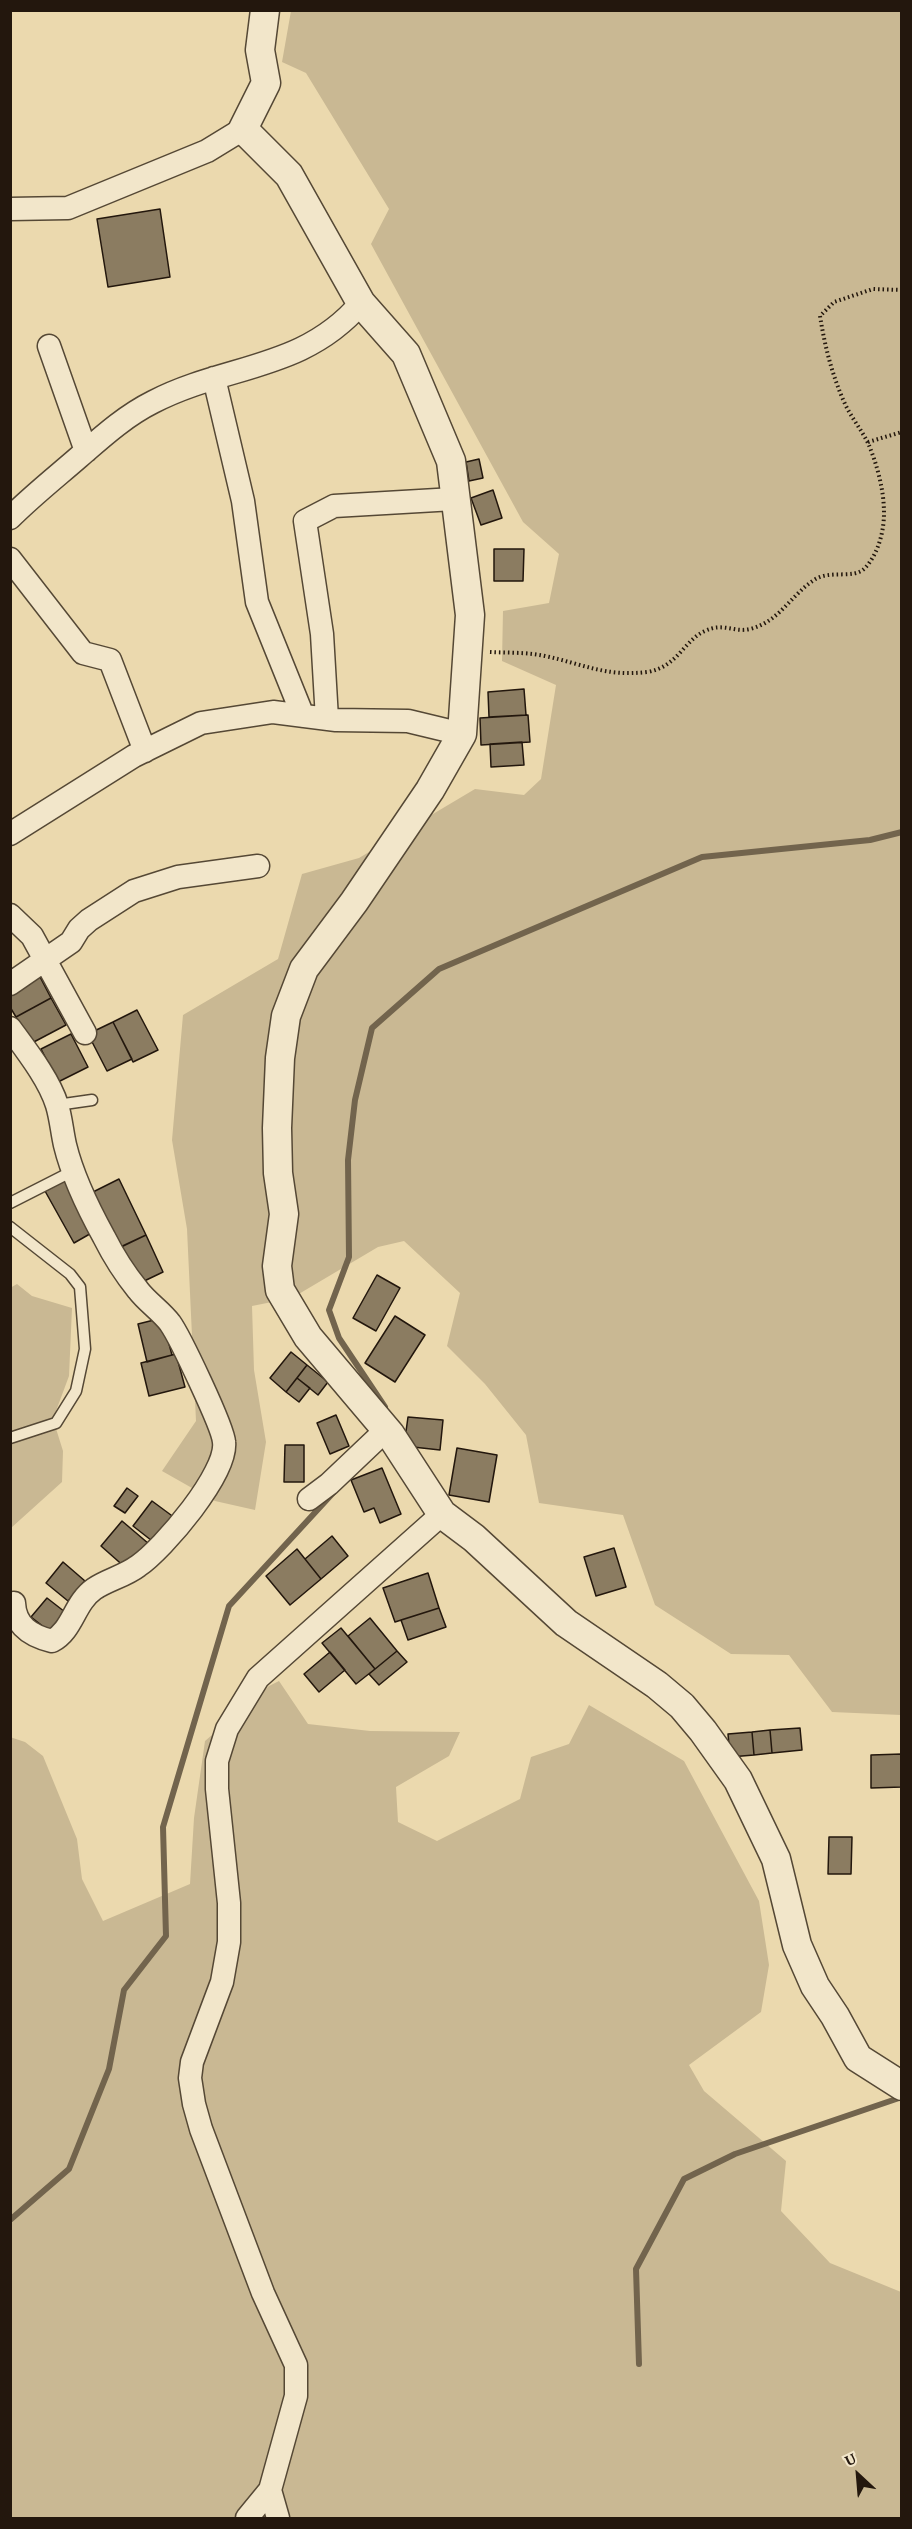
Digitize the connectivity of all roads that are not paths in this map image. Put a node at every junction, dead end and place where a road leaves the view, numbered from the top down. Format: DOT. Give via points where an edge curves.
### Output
graph roads {
  1 [pos="265,10"];
  2 [pos="243,129"];
  3 [pos="10,209"];
  4 [pos="361,303"];
  5 [pos="49,346"];
  6 [pos="214,378"];
  7 [pos="86,451"];
  8 [pos="454,499"];
  9 [pos="10,518"];
  10 [pos="10,559"];
  11 [pos="303,716"];
  12 [pos="327,718"];
  13 [pos="462,734"];
  14 [pos="145,751"];
  15 [pos="10,834"];
  16 [pos="258,866"];
  17 [pos="10,915"];
  18 [pos="47,961"];
  19 [pos="10,984"];
  20 [pos="10,1028"];
  21 [pos="85,1033"];
  22 [pos="92,1100"];
  23 [pos="57,1105"];
  24 [pos="73,1172"];
  25 [pos="10,1203"];
  26 [pos="10,1227"];
  27 [pos="392,1436"];
  28 [pos="10,1438"];
  29 [pos="309,1499"];
  30 [pos="442,1514"];
  31 [pos="14,1603"];
  32 [pos="898,2085"];
  33 [pos="270,2490"];
  34 [pos="247,2518"];
  35 [pos="278,2518"];
  1 -- 2 [label="street" via="260,50 266,82"];
  2 -- 3 [label="street" via="207,151 68,208"];
  2 -- 4 [label="street" via="289,175"];
  4 -- 6 [label="street" via="344,323 277,361"];
  4 -- 8 [label="street" via="406,354 451,461"];
  5 -- 7 [label="street"];
  6 -- 7 [label="street" via="151,403"];
  6 -- 11 [label="street" via="243,501 257,602"];
  7 -- 9 [label="street"];
  8 -- 12 [label="street" via="334,506 305,521 322,634"];
  8 -- 13 [label="street" via="470,615"];
  10 -- 14 [label="street" via="83,652 110,660"];
  11 -- 12 [label="street"];
  11 -- 14 [label="street" via="273,712 201,723"];
  12 -- 13 [label="street" via="408,721"];
  13 -- 27 [label="street" via="430,790 304,969 286,1016 280,1058 278,1173 284,1214 277,1266 280,1290 308,1337"];
  14 -- 15 [label="street"];
  16 -- 18 [label="street" via="178,877 134,891 89,920 71,942"];
  17 -- 18 [label="street" via="32,936"];
  18 -- 19 [label="street"];
  18 -- 21 [label="street"];
  20 -- 23 [label="street" via="32,1057"];
  22 -- 23 [label="lane"];
  23 -- 24 [label="street"];
  24 -- 25 [label="lane"];
  24 -- 31 [label="street" via="112,1254 138,1290 169,1322 184,1349 224,1442 222,1461 197,1503 153,1553 137,1567 95,1588 59,1637 52,1641 39,1638 25,1629 15,1615"];
  26 -- 28 [label="lane" via="70,1274 80,1287 85,1348 76,1391 56,1423"];
  27 -- 29 [label="street"];
  27 -- 30 [label="street"];
  30 -- 32 [label="street" via="474,1538 566,1623 673,1699 703,1731 738,1780 776,1859 797,1945 815,1986 858,2058"];
  30 -- 33 [label="street" via="258,1678 227,1729 217,1761 230,1903 229,1942 222,1982 192,2062 190,2078 201,2129 263,2293 296,2366 296,2396"];
  33 -- 34 [label="street"];
  33 -- 35 [label="street"];
}
